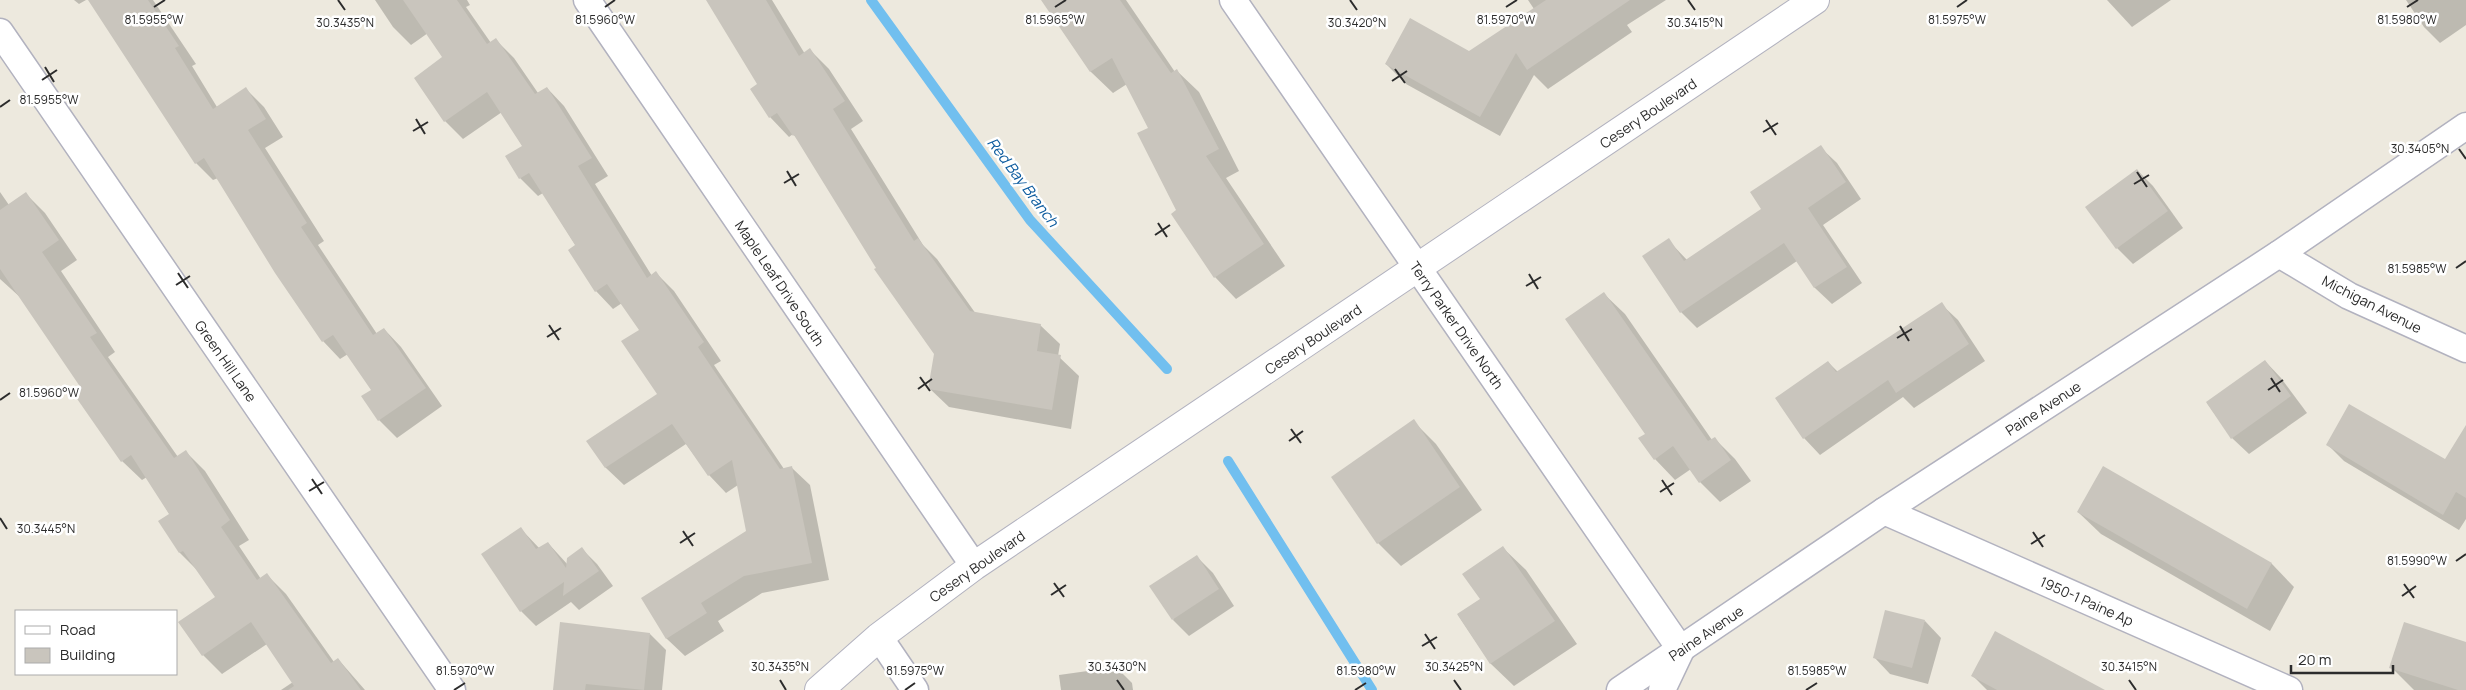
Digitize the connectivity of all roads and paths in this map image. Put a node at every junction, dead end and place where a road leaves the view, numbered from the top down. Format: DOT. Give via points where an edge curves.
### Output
graph roads {
  1 [pos="587,0"];
  2 [pos="1233,0"];
  3 [pos="1815,0"];
  4 [pos="0,32"];
  5 [pos="2466,126"];
  6 [pos="2279,254"];
  7 [pos="1418,268"];
  8 [pos="2466,349"];
  9 [pos="1884,511"];
  10 [pos="974,566"];
  11 [pos="879,637"];
  12 [pos="1681,650"];
  13 [pos="452,690"];
  14 [pos="819,690"];
  15 [pos="915,690"];
  16 [pos="1620,690"];
  17 [pos="1662,690"];
  18 [pos="2289,690"];
  1 -- 10 [label="street, Maple Leaf Drive South"];
  2 -- 7 [label="street, Terry Parker Drive North"];
  3 -- 7 [label="main road, Cesery Boulevard"];
  4 -- 13 [label="street, Green Hill Lane"];
  5 -- 6 [label="street, Paine Avenue"];
  6 -- 8 [label="street, Michigan Avenue" via="2350,296"];
  6 -- 9 [label="street, Paine Avenue"];
  7 -- 10 [label="main road, Cesery Boulevard"];
  7 -- 12 [label="street, Terry Parker Drive North"];
  9 -- 12 [label="street, Paine Avenue"];
  9 -- 18 [label="street, 1950-1 Paine Ap"];
  10 -- 11 [label="main road, Cesery Boulevard"];
  11 -- 14 [label="main road, Cesery Boulevard"];
  11 -- 15 [label="street"];
  12 -- 16 [label="street, Paine Avenue"];
  12 -- 17 [label="street"];
}
